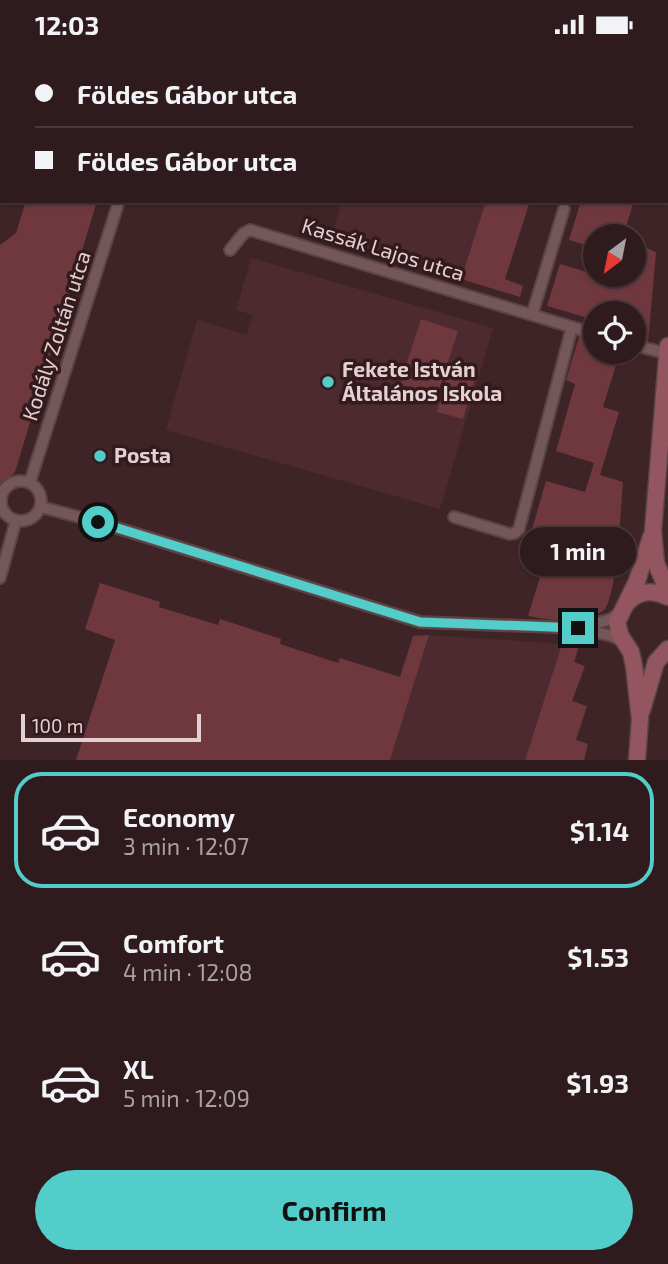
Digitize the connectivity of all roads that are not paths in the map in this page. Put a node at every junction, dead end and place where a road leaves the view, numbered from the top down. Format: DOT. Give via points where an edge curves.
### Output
graph roads {
  1 [pos="118,203"];
  2 [pos="565,205"];
  3 [pos="230,250"];
  4 [pos="532,315"];
  5 [pos="572,327"];
  6 [pos="583,330"];
  7 [pos="668,346"];
  8 [pos="646,348"];
  9 [pos="668,354"];
  10 [pos="30,482"];
  11 [pos="1,495"];
  12 [pos="41,506"];
  13 [pos="454,517"];
  14 [pos="16,520"];
  15 [pos="653,531"];
  16 [pos="0,578"];
  17 [pos="668,591"];
  18 [pos="668,597"];
  19 [pos="623,607"];
  20 [pos="578,628"];
  21 [pos="624,642"];
  22 [pos="668,648"];
  23 [pos="639,719"];
  24 [pos="637,760"];
  1 -- 10 [label="street, Kodály Zoltán utca"];
  2 -- 4 [label="street"];
  3 -- 4 [label="street, Kassák Lajos utca" via="250,230"];
  4 -- 5 [label="street, Kassák Lajos utca"];
  5 -- 6 [label="street, Kassák Lajos utca"];
  5 -- 13 [label="street" via="519,529 510,534"];
  7 -- 9 [label="street"];
  8 -- 9 [label="street"];
  9 -- 15 [label="street"];
  10 -- 11 [label="street" via="12,484"];
  10 -- 12 [label="street" via="38,491"];
  11 -- 14 [label="street" via="4,511"];
  12 -- 14 [label="street" via="31,518"];
  12 -- 20 [label="street" via="420,622"];
  14 -- 16 [label="street"];
  15 -- 17 [label="street" via="656,563"];
  15 -- 19 [label="street"];
  18 -- 19 [label="street" via="646,591"];
  19 -- 20 [label="street" via="611,619"];
  19 -- 21 [label="street" via="617,627"];
  20 -- 21 [label="street"];
  21 -- 22 [label="street" via="650,655"];
  21 -- 23 [label="street" via="632,657"];
  22 -- 23 [label="street" via="656,662"];
  23 -- 24 [label="street"];
}
